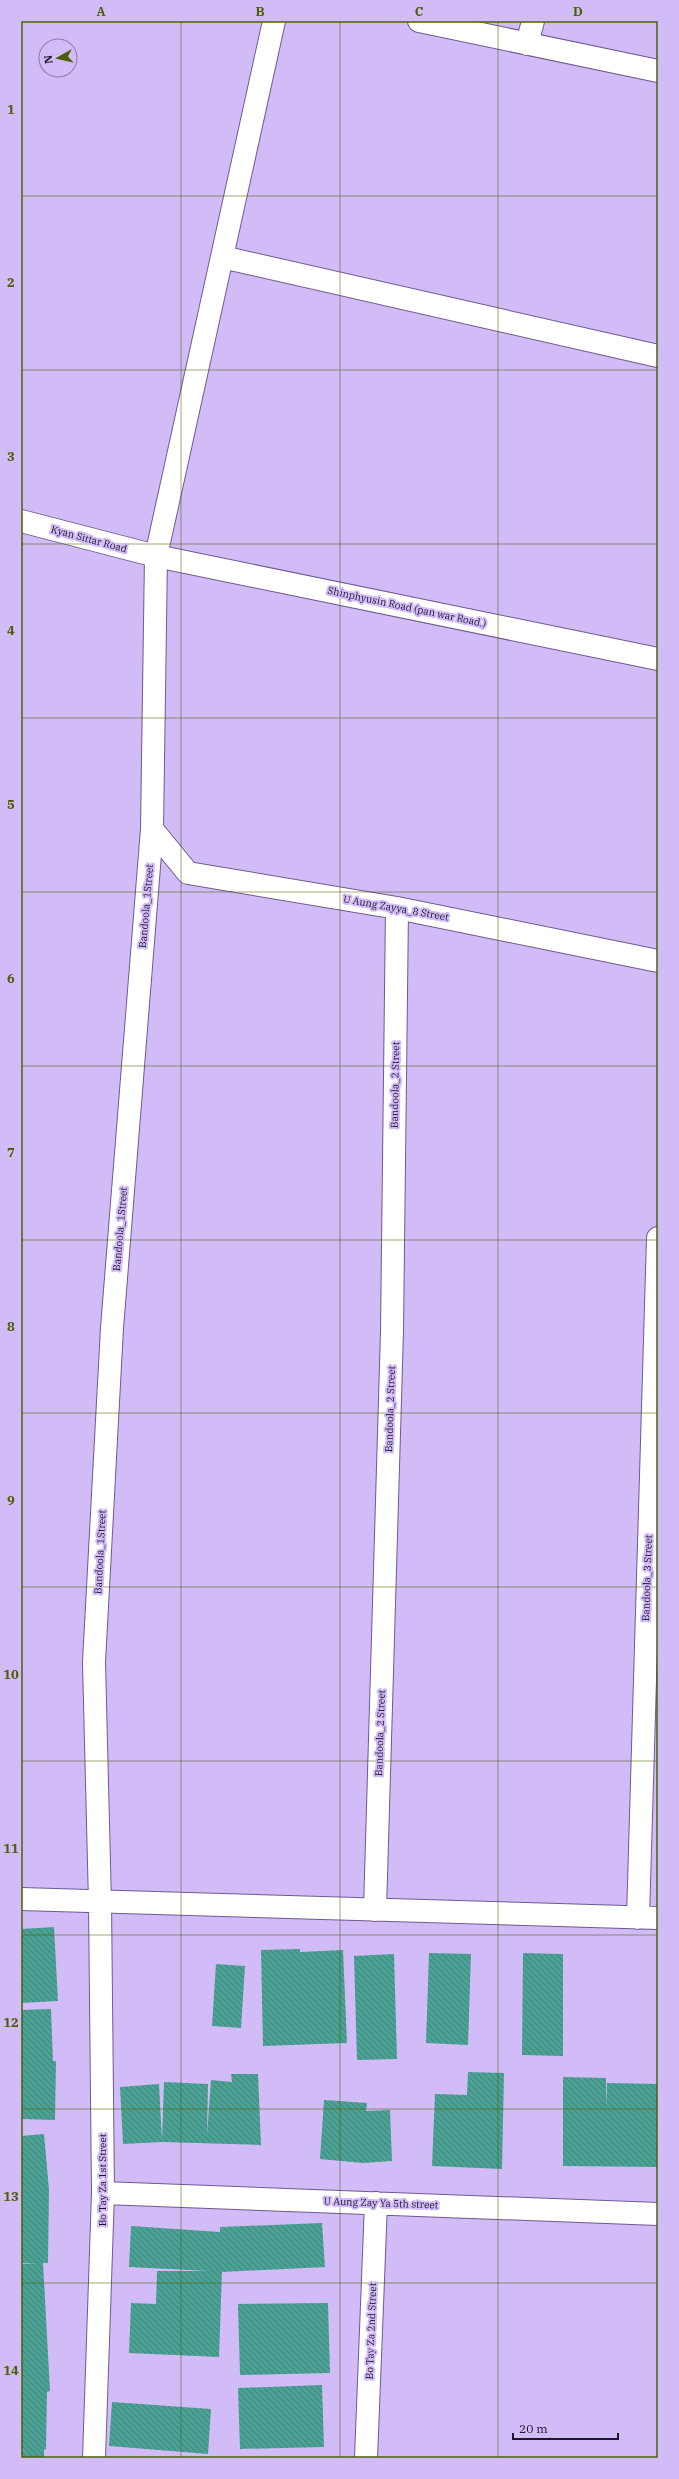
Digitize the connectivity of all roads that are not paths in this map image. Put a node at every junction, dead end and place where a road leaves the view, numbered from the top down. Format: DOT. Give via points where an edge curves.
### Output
graph roads {
  1 [pos="274,21"];
  2 [pos="419,21"];
  3 [pos="533,21"];
  4 [pos="527,44"];
  5 [pos="658,71"];
  6 [pos="222,257"];
  7 [pos="658,356"];
  8 [pos="21,521"];
  9 [pos="156,556"];
  10 [pos="658,659"];
  11 [pos="152,829"];
  12 [pos="397,908"];
  13 [pos="658,961"];
  14 [pos="658,1238"];
  15 [pos="652,1630"];
  16 [pos="21,1899"];
  17 [pos="100,1903"];
  18 [pos="375,1910"];
  19 [pos="648,1918"];
  20 [pos="103,2193"];
  21 [pos="376,2203"];
  22 [pos="658,2214"];
  23 [pos="94,2458"];
  24 [pos="366,2458"];
  1 -- 6 [label="street, Bandoola_1Street"];
  2 -- 4 [label="street"];
  3 -- 4 [label="street"];
  4 -- 5 [label="street"];
  6 -- 7 [label="street"];
  6 -- 9 [label="street, Bandoola_1Street"];
  8 -- 9 [label="street, Kyan Sittar Road"];
  9 -- 10 [label="street, Shinphyusin Road (pan war Road.)"];
  9 -- 11 [label="street, Bandoola_1Street"];
  11 -- 12 [label="street, U Aung Zayya_8 Street" via="188,873"];
  11 -- 17 [label="street, Bandoola_1Street" via="112,1328 94,1662"];
  12 -- 13 [label="street, U Aung Zayya_8 Street"];
  12 -- 18 [label="street, Bandoola_2 Street" via="392,1331"];
  14 -- 15 [label="street, Bandoola_3 Street"];
  15 -- 19 [label="street, Bandoola_3 Street"];
  16 -- 17 [label="street"];
  17 -- 18 [label="street"];
  17 -- 20 [label="street, Bo Tay Za 1st Street"];
  18 -- 19 [label="street"];
  20 -- 21 [label="street, U Aung Zay Ya 5th street"];
  20 -- 23 [label="street, Bo Tay Za 1st Street"];
  21 -- 22 [label="street, U Aung Zay Ya 5th street"];
  21 -- 24 [label="street, Bo Tay Za 2nd Street"];
}
